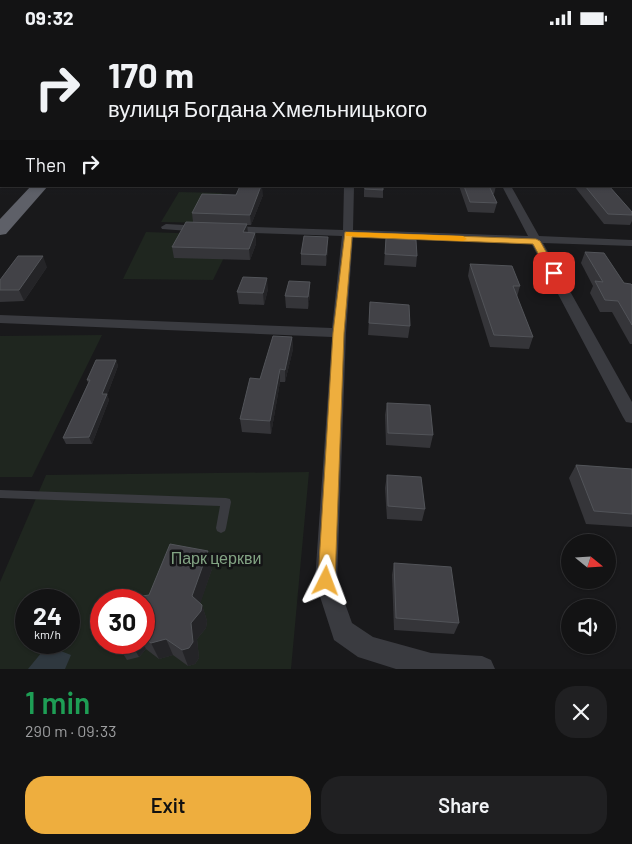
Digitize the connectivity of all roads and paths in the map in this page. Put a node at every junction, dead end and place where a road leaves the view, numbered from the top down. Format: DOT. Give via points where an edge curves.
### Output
graph roads {
  1 [pos="39,187"];
  2 [pos="349,187"];
  3 [pos="507,187"];
  4 [pos="166,227"];
  5 [pos="0,230"];
  6 [pos="348,234"];
  7 [pos="536,241"];
  8 [pos="632,243"];
  9 [pos="0,319"];
  10 [pos="338,333"];
  11 [pos="632,417"];
  12 [pos="0,494"];
  13 [pos="222,528"];
  14 [pos="482,669"];
  1 -- 5 [label="highway"];
  2 -- 6 [label="street"];
  3 -- 7 [label="street"];
  4 -- 6 [label="street"];
  6 -- 7 [label="street"];
  6 -- 10 [label="street"];
  7 -- 8 [label="street"];
  7 -- 11 [label="street"];
  9 -- 10 [label="street"];
  10 -- 14 [label="street" via="326,581 343,631 367,648 431,666"];
  12 -- 13 [label="lane" via="226,502"];
}
